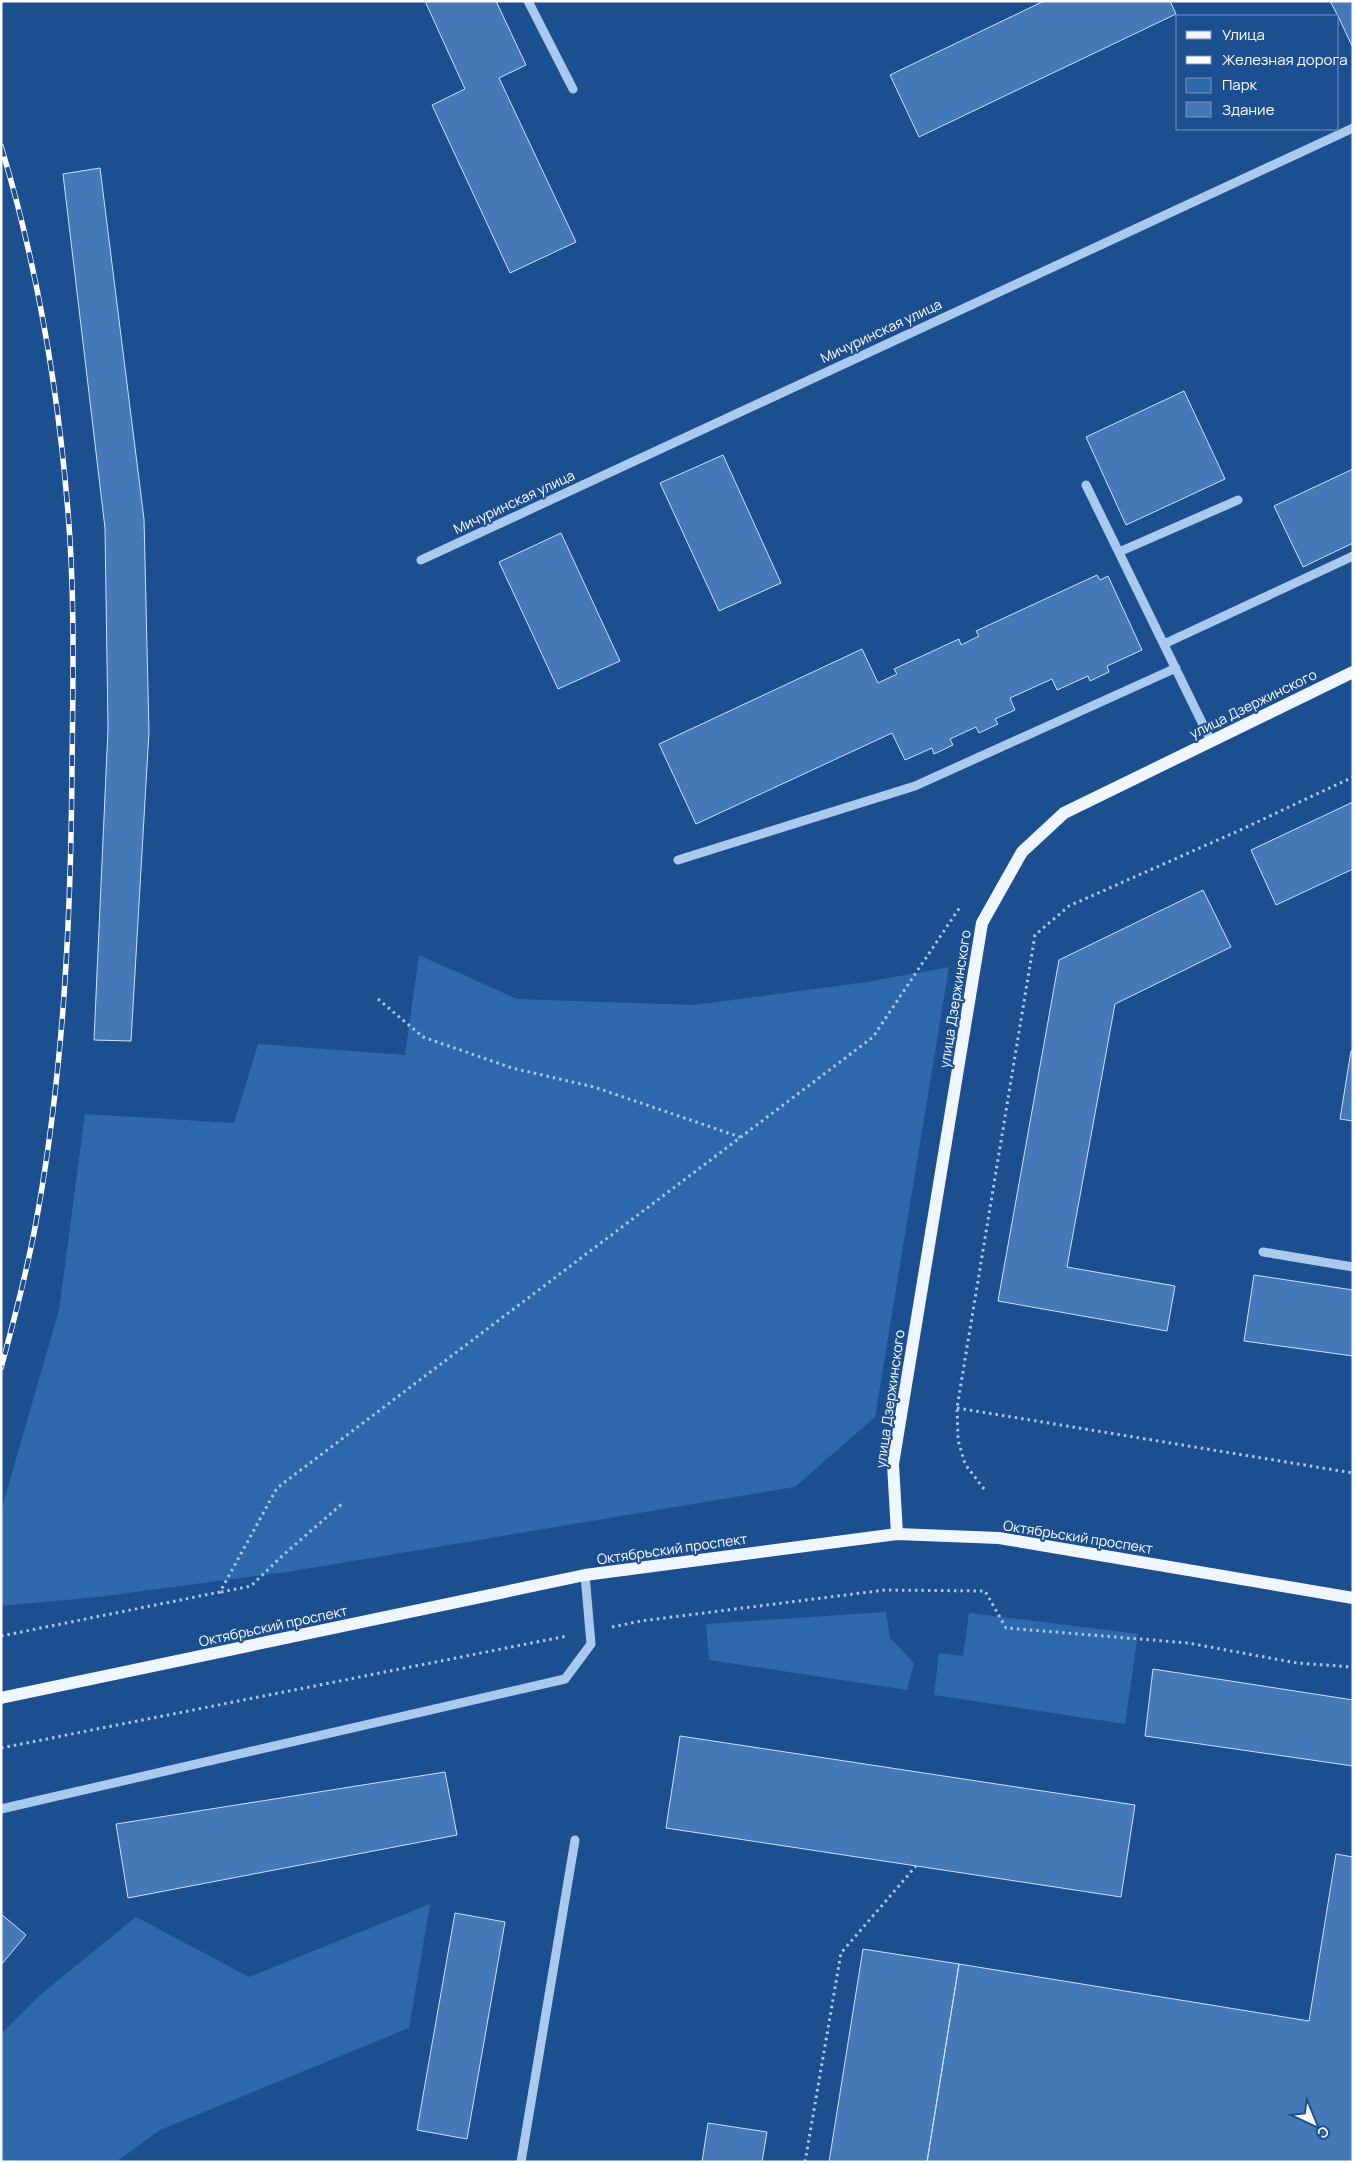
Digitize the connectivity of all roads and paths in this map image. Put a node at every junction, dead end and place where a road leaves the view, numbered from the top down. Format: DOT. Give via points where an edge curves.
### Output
graph roads {
  1 [pos="528,1"];
  2 [pos="573,89"];
  3 [pos="1353,128"];
  4 [pos="1086,485"];
  5 [pos="1238,500"];
  6 [pos="1119,552"];
  7 [pos="1353,556"];
  8 [pos="421,560"];
  9 [pos="1164,644"];
  10 [pos="1176,668"];
  11 [pos="1353,672"];
  12 [pos="1211,741"];
  13 [pos="1353,777"];
  14 [pos="678,860"];
  15 [pos="962,904"];
  16 [pos="378,999"];
  17 [pos="741,1137"];
  18 [pos="1263,1252"];
  19 [pos="1353,1267"];
  20 [pos="957,1408"];
  21 [pos="1353,1473"];
  22 [pos="984,1488"];
  23 [pos="343,1503"];
  24 [pos="897,1534"];
  25 [pos="585,1575"];
  26 [pos="220,1592"];
  27 [pos="1353,1598"];
  28 [pos="590,1632"];
  29 [pos="1,1636"];
  30 [pos="1353,1667"];
  31 [pos="1,1698"];
  32 [pos="1,1748"];
  33 [pos="1,1809"];
  34 [pos="575,1840"];
  35 [pos="916,1866"];
  36 [pos="521,2162"];
  37 [pos="806,2162"];
  1 -- 2 [label="street"];
  3 -- 8 [label="street, Мичуринская улица"];
  4 -- 6 [label="street"];
  5 -- 6 [label="street"];
  6 -- 9 [label="street"];
  7 -- 9 [label="street"];
  9 -- 10 [label="street"];
  10 -- 12 [label="street"];
  10 -- 14 [label="street" via="916,786"];
  11 -- 12 [label="main road, улица Дзержинского"];
  12 -- 24 [label="main road, улица Дзержинского" via="1064,813 1022,852 982,923 893,1464"];
  13 -- 20 [label="path" via="1069,906 1035,936"];
  15 -- 17 [label="path" via="873,1037"];
  16 -- 17 [label="path" via="423,1037 512,1068 594,1087"];
  17 -- 26 [label="path" via="277,1488"];
  18 -- 19 [label="street"];
  20 -- 21 [label="path"];
  20 -- 22 [label="path" via="958,1440 965,1464"];
  23 -- 26 [label="path" via="250,1586"];
  24 -- 25 [label="main road, Октябрьский проспект"];
  24 -- 27 [label="main road, Октябрьский проспект" via="999,1538"];
  25 -- 28 [label="street"];
  25 -- 31 [label="main road, Октябрьский проспект"];
  26 -- 29 [label="path"];
  28 -- 30 [label="path" via="641,1621 885,1590 985,1591 1006,1628 1188,1643 1297,1663"];
  28 -- 32 [label="path"];
  28 -- 33 [label="street" via="591,1644 564,1679"];
  34 -- 36 [label="street"];
  35 -- 37 [label="path" via="841,1953"];
}
